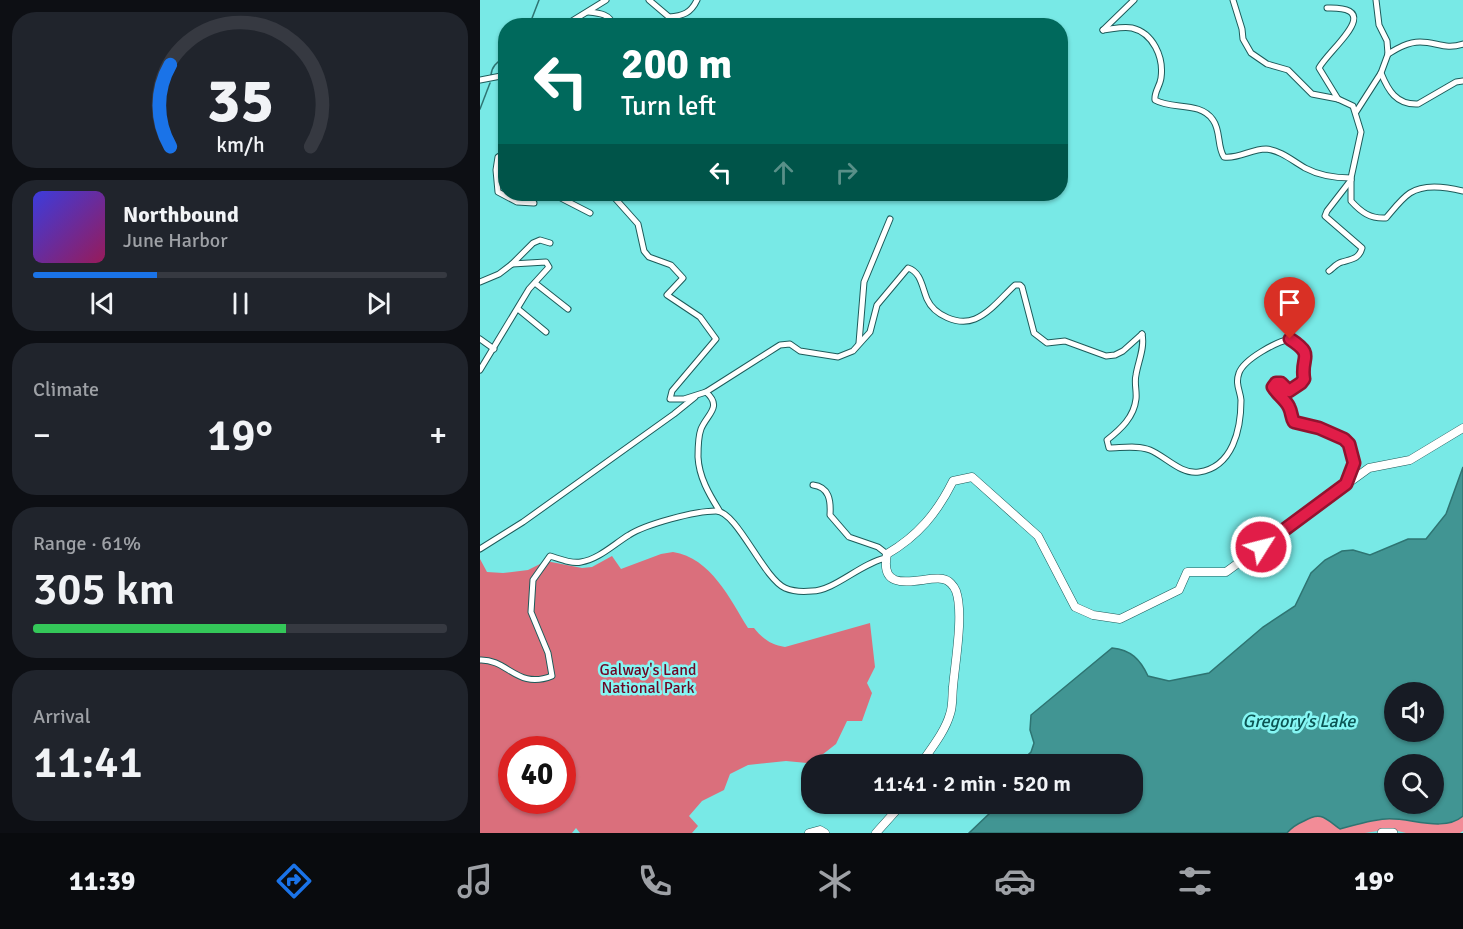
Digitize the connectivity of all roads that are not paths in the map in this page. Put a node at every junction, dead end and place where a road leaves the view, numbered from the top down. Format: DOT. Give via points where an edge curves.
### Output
graph roads {
  1 [pos="606,0"];
  2 [pos="649,0"];
  3 [pos="697,0"];
  4 [pos="1134,0"];
  5 [pos="1233,0"];
  6 [pos="1376,0"];
  7 [pos="1327,8"];
  8 [pos="587,12"];
  9 [pos="577,18"];
  10 [pos="610,18"];
  11 [pos="1463,44"];
  12 [pos="1388,54"];
  13 [pos="1381,73"];
  14 [pos="498,77"];
  15 [pos="480,80"];
  16 [pos="1463,81"];
  17 [pos="1338,99"];
  18 [pos="1356,112"];
  19 [pos="498,157"];
  20 [pos="1351,179"];
  21 [pos="1463,190"];
  22 [pos="498,192"];
  23 [pos="515,201"];
  24 [pos="567,201"];
  25 [pos="615,201"];
  26 [pos="534,203"];
  27 [pos="590,213"];
  28 [pos="890,219"];
  29 [pos="550,243"];
  30 [pos="512,264"];
  31 [pos="1329,271"];
  32 [pos="480,282"];
  33 [pos="535,283"];
  34 [pos="518,309"];
  35 [pos="568,309"];
  36 [pos="546,332"];
  37 [pos="480,339"];
  38 [pos="859,345"];
  39 [pos="494,348"];
  40 [pos="480,370"];
  41 [pos="705,392"];
  42 [pos="696,396"];
  43 [pos="1463,428"];
  44 [pos="1346,484"];
  45 [pos="813,485"];
  46 [pos="719,510"];
  47 [pos="480,549"];
  48 [pos="886,556"];
  49 [pos="480,660"];
  50 [pos="927,754"];
  51 [pos="893,814"];
  52 [pos="809,833"];
  53 [pos="825,833"];
  54 [pos="876,833"];
  55 [pos="1382,833"];
  56 [pos="1393,833"];
  1 -- 8 [label="street"];
  2 -- 3 [label="street" via="669,17 685,15"];
  4 -- 20 [label="street" via="1103,30 1129,27 1150,39 1160,56 1162,75 1155,100 1193,108 1212,119 1224,157 1267,149 1323,176"];
  5 -- 17 [label="street" via="1243,39 1251,53 1267,64 1288,70 1312,94"];
  6 -- 12 [label="street"];
  7 -- 17 [label="street" via="1345,7 1353,16 1352,26 1319,68"];
  8 -- 9 [label="street"];
  8 -- 10 [label="street"];
  11 -- 12 [label="street" via="1442,47 1417,42"];
  12 -- 13 [label="street"];
  13 -- 16 [label="street" via="1388,91 1410,104 1418,104"];
  13 -- 18 [label="street"];
  14 -- 15 [label="street"];
  17 -- 18 [label="street" via="1353,106"];
  18 -- 20 [label="street" via="1361,132"];
  19 -- 22 [label="street"];
  20 -- 21 [label="street" via="1351,201 1360,212 1376,219 1386,218 1409,193 1418,189 1445,186"];
  20 -- 31 [label="street" via="1325,216 1362,248 1352,261 1340,262"];
  23 -- 26 [label="street"];
  24 -- 27 [label="street"];
  25 -- 42 [label="street" via="638,224 649,258 671,265 683,278 667,295 695,313 714,334 712,346 672,391 670,399"];
  28 -- 38 [label="street" via="864,282"];
  29 -- 30 [label="street" via="533,243"];
  30 -- 32 [label="street"];
  30 -- 33 [label="street" via="546,262 549,267"];
  33 -- 34 [label="street"];
  33 -- 35 [label="street"];
  34 -- 36 [label="street"];
  34 -- 39 [label="street"];
  37 -- 39 [label="street"];
  38 -- 41 [label="street" via="838,357 800,351 790,344 780,345"];
  38 -- 44 [label="street" via="870,332 877,305 908,268 922,282 932,306 953,320 973,320 1020,285 1034,333 1047,342 1065,341 1115,356 1142,334 1132,414 1107,440 1109,448 1149,449 1195,473 1216,466 1235,442 1241,399 1236,384 1239,371 1260,350 1290,339 1305,351 1304,379 1289,391 1281,383 1273,387 1289,406 1294,422 1319,428 1349,444 1354,463"];
  39 -- 40 [label="street"];
  41 -- 42 [label="street"];
  41 -- 46 [label="street" via="713,409 701,428 698,459 707,490"];
  42 -- 47 [label="street"];
  43 -- 44 [label="street" via="1410,460 1369,468"];
  44 -- 48 [label="street" via="1227,572 1187,572 1179,590 1120,620 1075,607 1038,537 972,477 953,481 941,504 921,527"];
  45 -- 48 [label="street" via="826,491 830,515 849,537 878,547"];
  46 -- 48 [label="street" via="783,588 822,590"];
  46 -- 49 [label="street" via="631,533 592,559 580,562 550,556 533,580 531,612 548,653 552,676 543,680 523,679 498,663"];
  48 -- 50 [label="street" via="886,568 898,581 942,578 956,590 958,630 950,715"];
  51 -- 54 [label="street"];
  52 -- 53 [label="street"];
  55 -- 56 [label="highway"];
}
